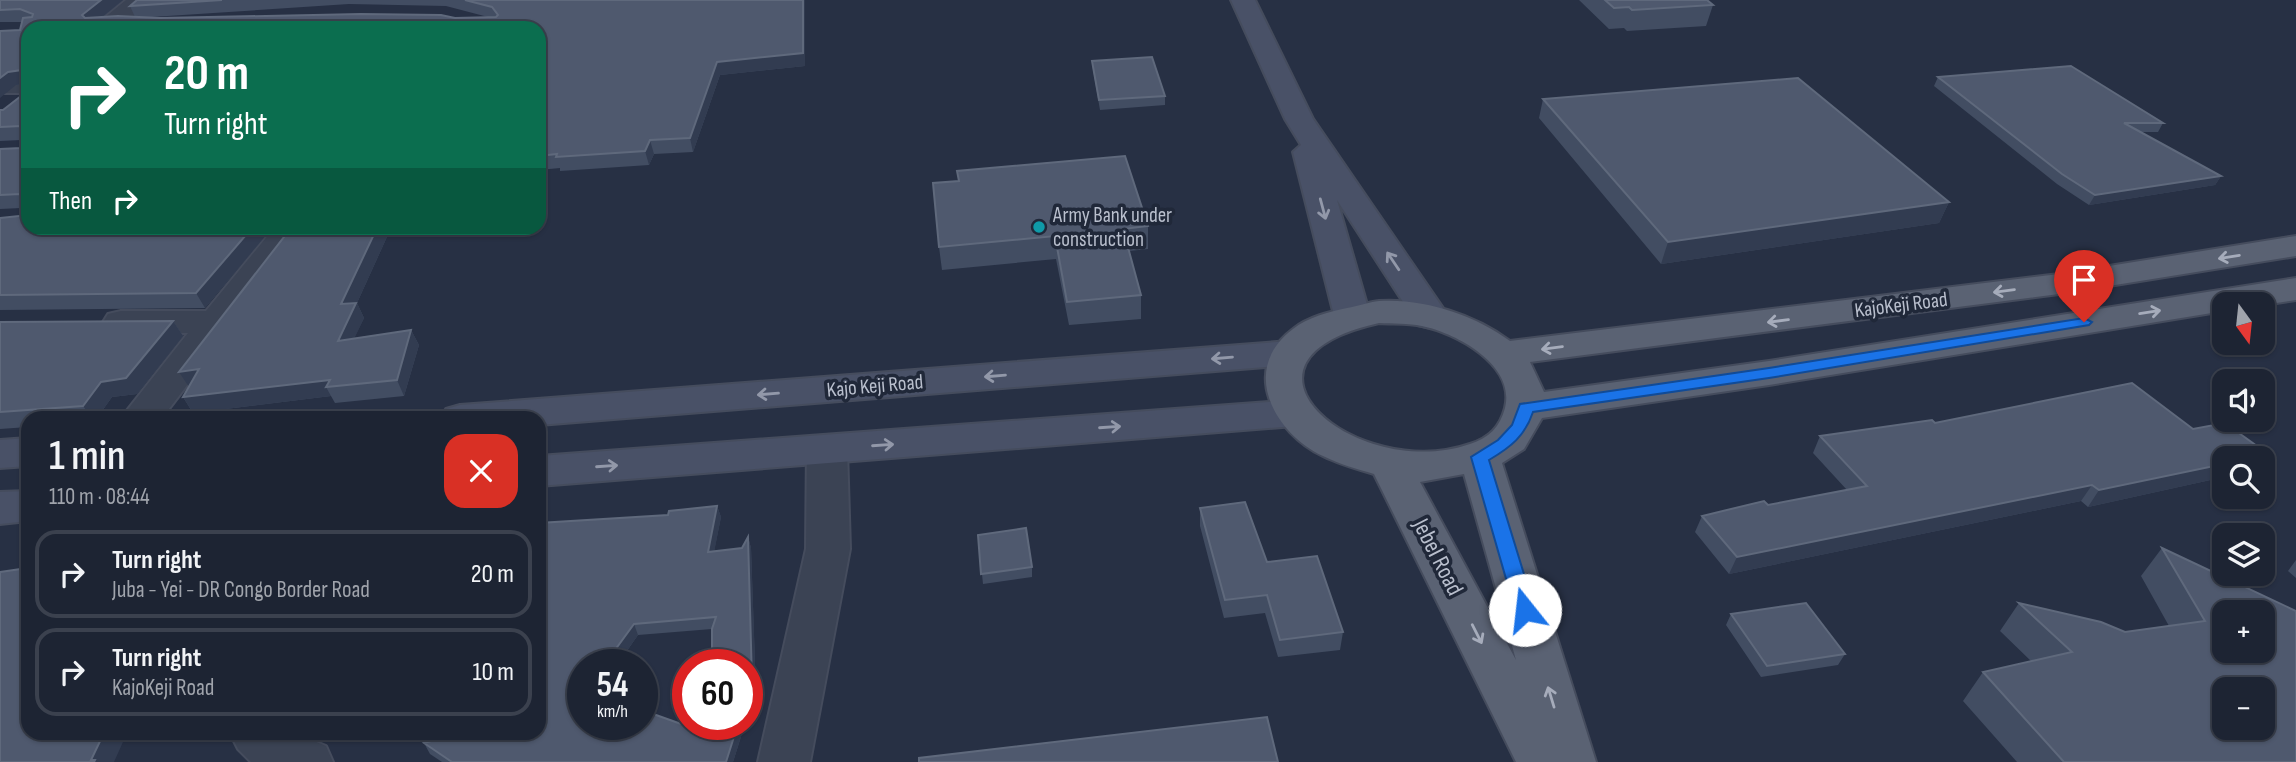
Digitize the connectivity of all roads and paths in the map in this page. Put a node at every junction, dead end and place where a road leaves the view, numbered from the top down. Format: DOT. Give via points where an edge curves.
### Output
graph roads {
  1 [pos="142,0"];
  2 [pos="1244,0"];
  3 [pos="114,21"];
  4 [pos="0,85"];
  5 [pos="21,85"];
  6 [pos="21,98"];
  7 [pos="0,115"];
  8 [pos="1299,120"];
  9 [pos="285,235"];
  10 [pos="2296,246"];
  11 [pos="2296,289"];
  12 [pos="1352,315"];
  13 [pos="1431,317"];
  14 [pos="217,322"];
  15 [pos="81,323"];
  16 [pos="1290,353"];
  17 [pos="1504,354"];
  18 [pos="1526,407"];
  19 [pos="147,411"];
  20 [pos="546,411"];
  21 [pos="1295,413"];
  22 [pos="827,449"];
  23 [pos="21,452"];
  24 [pos="0,454"];
  25 [pos="1480,457"];
  26 [pos="1390,464"];
  27 [pos="546,470"];
  28 [pos="21,506"];
  29 [pos="0,508"];
  30 [pos="262,740"];
  31 [pos="307,762"];
  32 [pos="784,762"];
  33 [pos="1543,762"];
  34 [pos="1570,762"];
  1 -- 3 [label="street"];
  2 -- 8 [label="main road"];
  4 -- 5 [label="street"];
  6 -- 7 [label="street"];
  8 -- 12 [label="main road, one-way"];
  13 -- 8 [label="main road, one-way"];
  9 -- 14 [label="street"];
  10 -- 17 [label="main road, KajoKeji Road, one-way" via="2059,284"];
  18 -- 11 [label="main road, one-way"];
  12 -- 13 [label="main road" via="1379,312"];
  12 -- 16 [label="main road" via="1314,329"];
  13 -- 17 [label="main road" via="1458,326"];
  14 -- 15 [label="street"];
  14 -- 19 [label="street"];
  16 -- 20 [label="main road, Kajo Keji Road, one-way"];
  16 -- 21 [label="main road" via="1283,382"];
  17 -- 18 [label="main road" via="1525,389"];
  18 -- 25 [label="main road" via="1519,427 1504,444"];
  22 -- 21 [label="main road, one-way"];
  21 -- 26 [label="main road" via="1334,445"];
  27 -- 22 [label="main road, one-way"];
  22 -- 32 [label="street" via="828,549"];
  23 -- 24 [label="main road"];
  25 -- 26 [label="main road" via="1421,467"];
  34 -- 25 [label="main road, one-way"];
  26 -- 33 [label="main road, Jebel Road, one-way"];
  28 -- 29 [label="main road"];
  30 -- 31 [label="street"];
}
